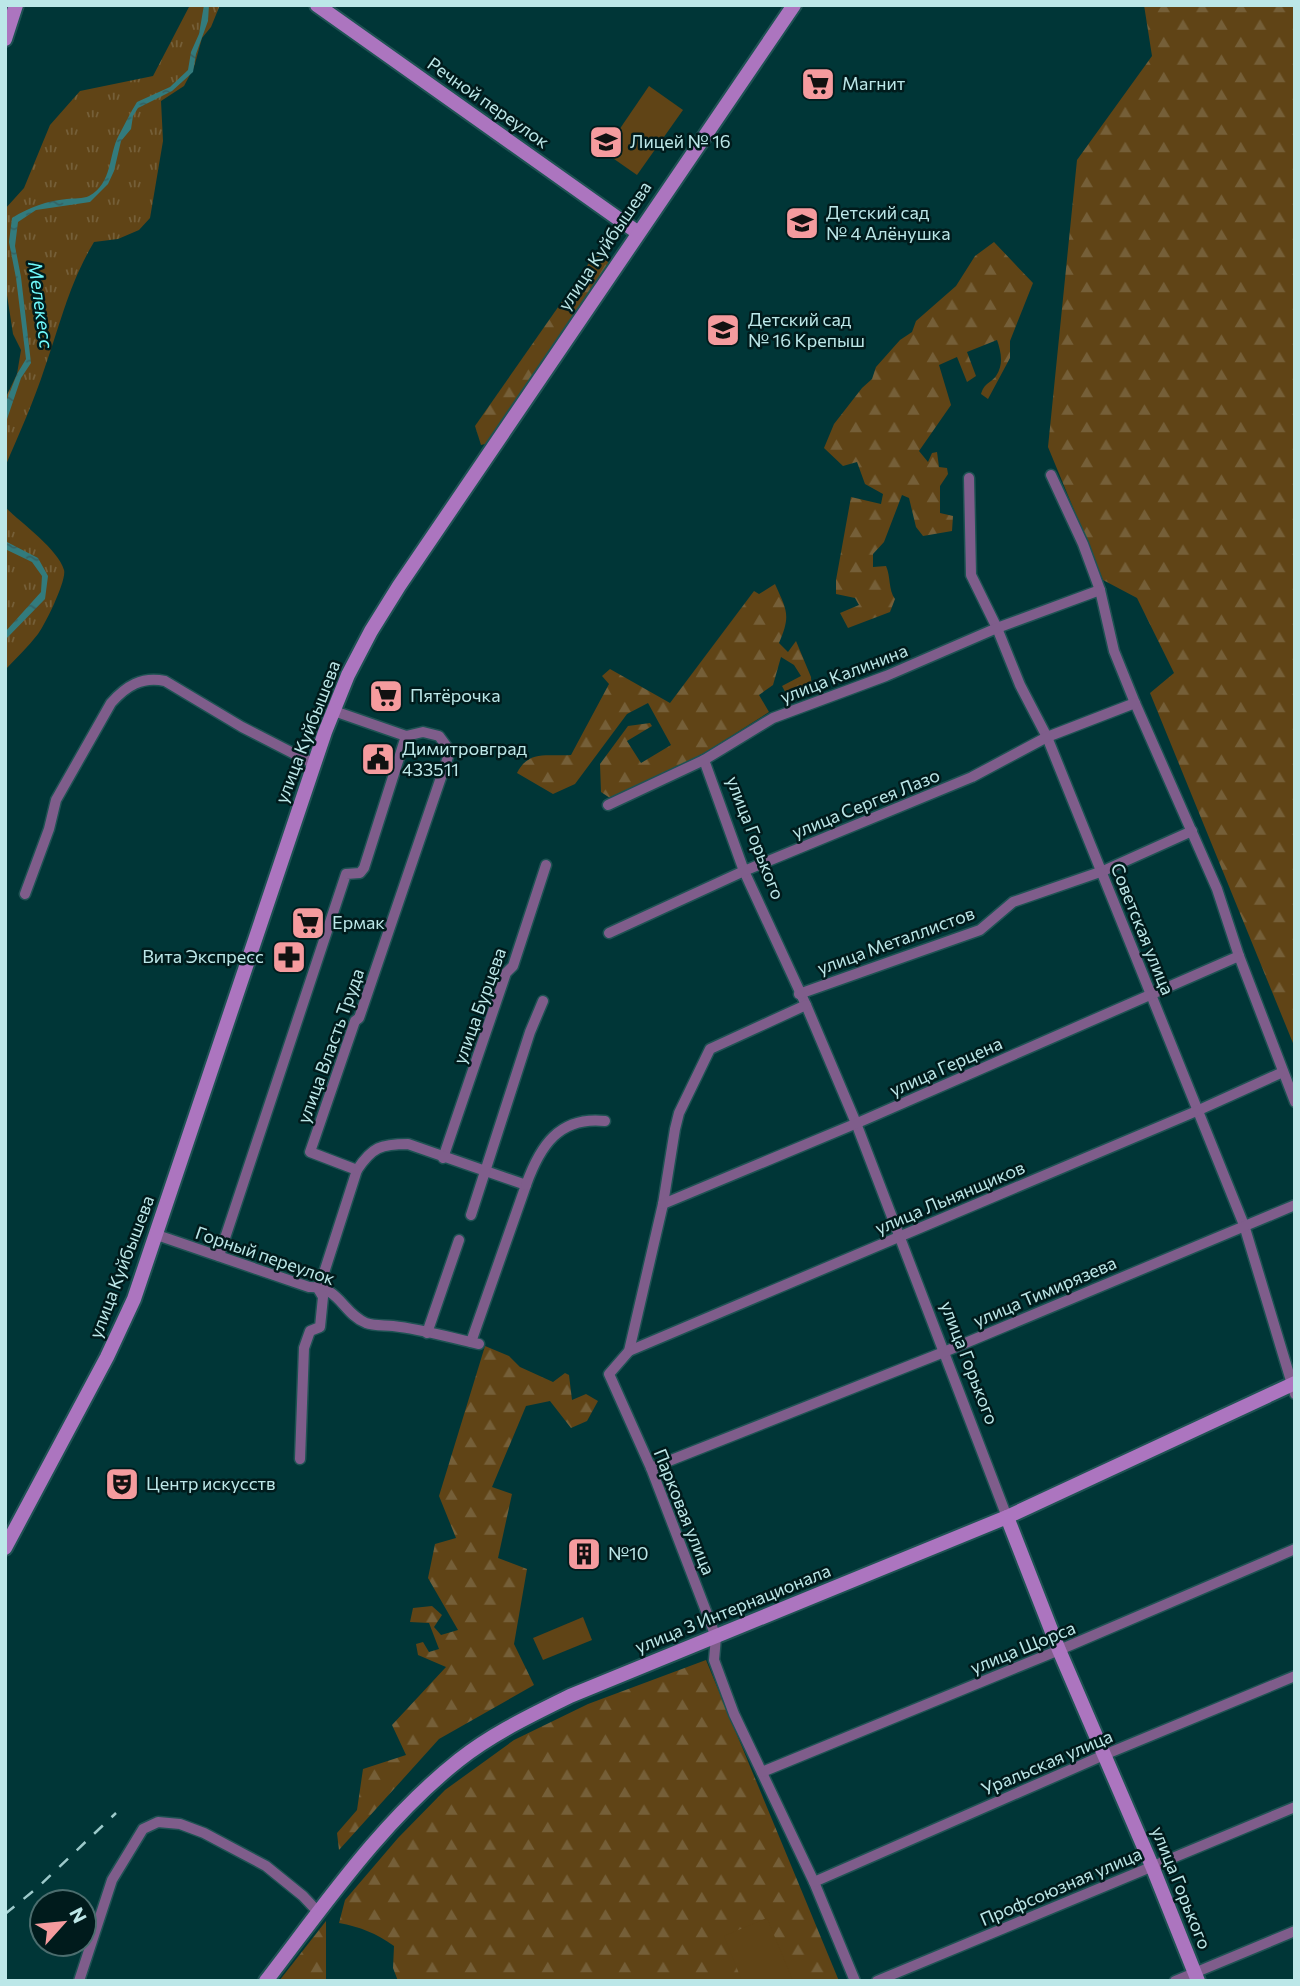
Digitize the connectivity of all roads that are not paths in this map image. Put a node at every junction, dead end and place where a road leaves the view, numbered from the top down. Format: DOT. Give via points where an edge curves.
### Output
graph roads {
  1 [pos="16,5"];
  2 [pos="317,5"];
  3 [pos="794,5"];
  4 [pos="5,39"];
  5 [pos="637,232"];
  6 [pos="1051,475"];
  7 [pos="969,478"];
  8 [pos="1100,590"];
  9 [pos="997,628"];
  10 [pos="1135,703"];
  11 [pos="334,711"];
  12 [pos="406,736"];
  13 [pos="1047,737"];
  14 [pos="704,760"];
  15 [pos="314,764"];
  16 [pos="608,805"];
  17 [pos="1192,831"];
  18 [pos="545,865"];
  19 [pos="744,871"];
  20 [pos="1103,871"];
  21 [pos="25,894"];
  22 [pos="608,933"];
  23 [pos="1239,956"];
  24 [pos="799,994"];
  25 [pos="1152,995"];
  26 [pos="543,1001"];
  27 [pos="806,1005"];
  28 [pos="1283,1072"];
  29 [pos="1295,1102"];
  30 [pos="1199,1110"];
  31 [pos="605,1121"];
  32 [pos="856,1123"];
  33 [pos="443,1158"];
  34 [pos="357,1170"];
  35 [pos="486,1171"];
  36 [pos="526,1185"];
  37 [pos="663,1204"];
  38 [pos="1295,1205"];
  39 [pos="471,1215"];
  40 [pos="1244,1224"];
  41 [pos="157,1235"];
  42 [pos="899,1237"];
  43 [pos="459,1240"];
  44 [pos="219,1256"];
  45 [pos="317,1287"];
  46 [pos="427,1333"];
  47 [pos="629,1350"];
  48 [pos="944,1352"];
  49 [pos="1293,1387"];
  50 [pos="300,1459"];
  51 [pos="651,1468"];
  52 [pos="1007,1517"];
  53 [pos="5,1548"];
  54 [pos="1295,1549"];
  55 [pos="716,1637"];
  56 [pos="1059,1650"];
  57 [pos="1295,1676"];
  58 [pos="1104,1755"];
  59 [pos="762,1772"];
  60 [pos="1295,1807"];
  61 [pos="1152,1866"];
  62 [pos="814,1882"];
  63 [pos="319,1913"];
  64 [pos="1295,1931"];
  65 [pos="1196,1977"];
  66 [pos="79,1981"];
  67 [pos="266,1981"];
  68 [pos="855,1981"];
  69 [pos="877,1981"];
  70 [pos="1175,1981"];
  1 -- 4 [label="main road"];
  2 -- 5 [label="main road, Речной переулок"];
  3 -- 5 [label="main road, улица Куйбышева"];
  5 -- 11 [label="main road, улица Куйбышева" via="397,588 359,653"];
  6 -- 8 [label="street"];
  7 -- 9 [label="street, Советская улица" via="971,575"];
  8 -- 9 [label="street, улица Калинина"];
  8 -- 10 [label="street" via="1114,651"];
  9 -- 13 [label="street, Советская улица"];
  9 -- 14 [label="street, улица Калинина" via="773,718"];
  10 -- 13 [label="street, улица Сергея Лазо"];
  10 -- 17 [label="street"];
  11 -- 12 [label="street"];
  11 -- 15 [label="main road, улица Куйбышева"];
  12 -- 34 [label="street, улица Власть Труда" via="423,732 439,736 450,751 310,1152"];
  12 -- 44 [label="street" via="364,868 346,874"];
  13 -- 19 [label="street, улица Сергея Лазо" via="972,777"];
  13 -- 20 [label="street, Советская улица"];
  14 -- 16 [label="street, улица Калинина"];
  14 -- 19 [label="street, улица Горького"];
  15 -- 21 [label="street" via="165,681 152,678 135,683 121,690 111,703 56,800"];
  15 -- 41 [label="main road, улица Куйбышева"];
  17 -- 20 [label="street, улица Металлистов"];
  17 -- 23 [label="street"];
  18 -- 33 [label="street, улица Бурцева"];
  19 -- 22 [label="street, улица Сергея Лазо"];
  19 -- 24 [label="street, улица Горького"];
  20 -- 24 [label="street, улица Металлистов" via="1013,902 980,930"];
  20 -- 25 [label="street, Советская улица"];
  23 -- 25 [label="street, улица Герцена"];
  23 -- 28 [label="street"];
  24 -- 27 [label="street, улица Горького"];
  25 -- 30 [label="street, Советская улица"];
  25 -- 32 [label="street, улица Герцена"];
  26 -- 35 [label="street"];
  27 -- 32 [label="street, улица Горького"];
  27 -- 37 [label="street, Парковая улица" via="710,1049 677,1121"];
  28 -- 29 [label="street"];
  28 -- 30 [label="street, улица Льнянщиков"];
  30 -- 40 [label="street, Советская улица"];
  30 -- 42 [label="street, улица Льнянщиков"];
  31 -- 36 [label="street" via="586,1119 559,1130 540,1154"];
  32 -- 37 [label="street, улица Герцена"];
  32 -- 42 [label="street, улица Горького"];
  33 -- 34 [label="street" via="408,1144 389,1144 372,1150"];
  33 -- 35 [label="street"];
  34 -- 45 [label="street"];
  35 -- 36 [label="street"];
  35 -- 39 [label="street"];
  36 -- 46 [label="street, Горный переулок" via="475,1343"];
  37 -- 47 [label="street, Парковая улица"];
  38 -- 40 [label="street, улица Тимирязева"];
  40 -- 48 [label="street, улица Тимирязева"];
  40 -- 49 [label="street, Советская улица"];
  41 -- 44 [label="street, Горный переулок"];
  41 -- 53 [label="main road, улица Куйбышева" via="107,1357"];
  42 -- 47 [label="street, улица Льнянщиков"];
  42 -- 48 [label="street, улица Горького"];
  43 -- 46 [label="street"];
  44 -- 45 [label="street, Горный переулок"];
  45 -- 46 [label="street, Горный переулок" via="334,1293 368,1324"];
  45 -- 50 [label="street" via="323,1297 320,1327 310,1331 304,1348"];
  47 -- 51 [label="street, Парковая улица" via="609,1374"];
  48 -- 51 [label="street, улица Тимирязева"];
  48 -- 52 [label="street, улица Горького"];
  49 -- 52 [label="main road, улица 3 Интернационала"];
  51 -- 55 [label="street, Парковая улица"];
  52 -- 55 [label="main road, улица 3 Интернационала"];
  52 -- 56 [label="main road, улица Горького"];
  54 -- 56 [label="street, улица Щорса"];
  55 -- 59 [label="street, Парковая улица" via="714,1660"];
  55 -- 63 [label="main road, улица 3 Интернационала" via="570,1696 461,1758 414,1798"];
  56 -- 58 [label="main road, улица Горького"];
  56 -- 59 [label="street, улица Щорса"];
  57 -- 58 [label="street, Уральская улица"];
  58 -- 61 [label="main road, улица Горького"];
  58 -- 62 [label="street, Уральская улица"];
  59 -- 62 [label="street, Парковая улица"];
  60 -- 61 [label="street, Профсоюзная улица"];
  61 -- 65 [label="main road, улица Горького"];
  61 -- 69 [label="street, Профсоюзная улица"];
  62 -- 68 [label="street, Парковая улица"];
  63 -- 66 [label="street" via="266,1866 204,1833 158,1822 143,1829 112,1880"];
  63 -- 67 [label="main road, улица 3 Интернационала"];
  64 -- 65 [label="street"];
  65 -- 70 [label="street"];
}
